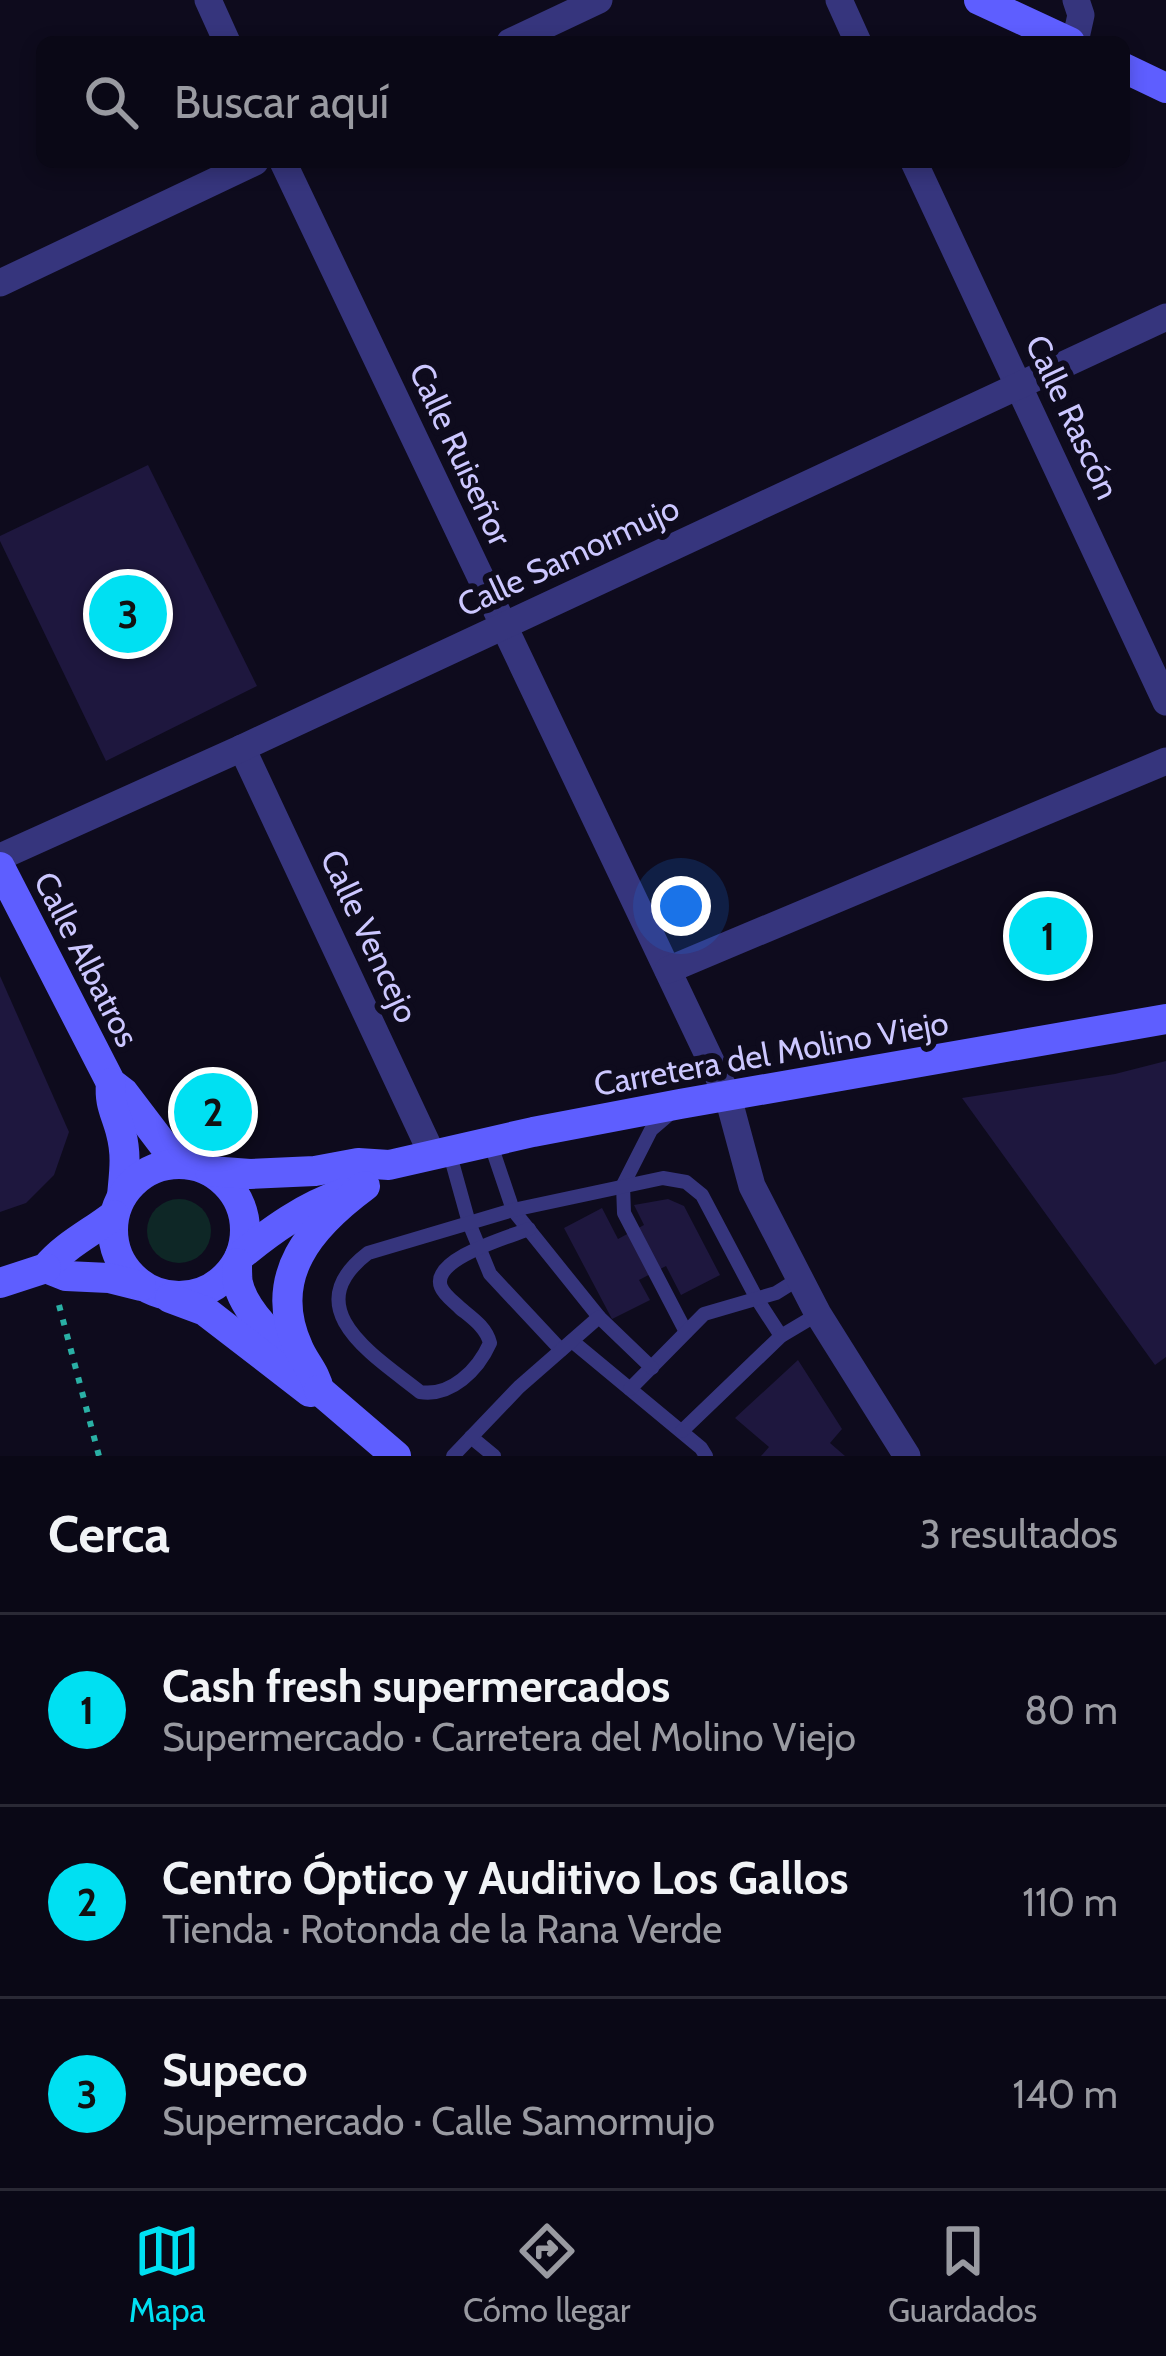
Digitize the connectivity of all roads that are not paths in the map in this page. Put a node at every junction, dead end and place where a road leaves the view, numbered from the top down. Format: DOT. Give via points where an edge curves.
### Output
graph roads {
  1 [pos="208,0"];
  2 [pos="599,0"];
  3 [pos="838,0"];
  4 [pos="979,0"];
  5 [pos="1076,0"];
  6 [pos="224,36"];
  7 [pos="523,36"];
  8 [pos="855,36"];
  9 [pos="1059,36"];
  10 [pos="1074,36"];
  11 [pos="1130,71"];
  12 [pos="1166,88"];
  13 [pos="242,168"];
  14 [pos="287,168"];
  15 [pos="917,168"];
  16 [pos="0,283"];
  17 [pos="1166,316"];
  18 [pos="1018,385"];
  19 [pos="502,627"];
  20 [pos="1166,702"];
  21 [pos="242,748"];
  22 [pos="1166,761"];
  23 [pos="0,857"];
  24 [pos="0,867"];
  25 [pos="668,970"];
  26 [pos="1166,1019"];
  27 [pos="111,1083"];
  28 [pos="728,1097"];
  29 [pos="680,1104"];
  30 [pos="490,1142"];
  31 [pos="440,1152"];
  32 [pos="389,1165"];
  33 [pos="198,1168"];
  34 [pos="622,1185"];
  35 [pos="365,1186"];
  36 [pos="118,1205"];
  37 [pos="513,1210"];
  38 [pos="469,1223"];
  39 [pos="529,1229"];
  40 [pos="479,1250"];
  41 [pos="239,1259"];
  42 [pos="46,1268"];
  43 [pos="800,1278"];
  44 [pos="0,1283"];
  45 [pos="151,1290"];
  46 [pos="757,1299"];
  47 [pos="818,1314"];
  48 [pos="599,1317"];
  49 [pos="686,1332"];
  50 [pos="781,1336"];
  51 [pos="567,1345"];
  52 [pos="652,1368"];
  53 [pos="318,1384"];
  54 [pos="630,1389"];
  55 [pos="682,1431"];
  56 [pos="471,1437"];
  57 [pos="396,1456"];
  58 [pos="453,1456"];
  59 [pos="494,1456"];
  60 [pos="706,1456"];
  61 [pos="907,1456"];
  1 -- 6 [label="street"];
  2 -- 7 [label="street"];
  3 -- 8 [label="street"];
  4 -- 9 [label="street"];
  5 -- 10 [label="street"];
  11 -- 12 [label="street"];
  13 -- 16 [label="street"];
  14 -- 19 [label="street, Calle Ruiseñor"];
  15 -- 18 [label="street, Calle Rascón"];
  17 -- 18 [label="street, Calle Samormujo"];
  18 -- 19 [label="street, Calle Samormujo"];
  18 -- 20 [label="street, Calle Rascón"];
  19 -- 21 [label="street, Calle Samormujo"];
  19 -- 25 [label="street, Calle Ruiseñor"];
  21 -- 23 [label="street, Calle Samormujo"];
  21 -- 31 [label="street, Calle Vencejo"];
  22 -- 25 [label="street"];
  24 -- 27 [label="street, Calle Albatros"];
  25 -- 28 [label="street, Calle Ruiseñor"];
  26 -- 28 [label="street, Carretera del Molino Viejo"];
  27 -- 33 [label="street" via="165,1147"];
  27 -- 36 [label="street" via="126,1160"];
  28 -- 29 [label="street, Carretera del Molino Viejo"];
  28 -- 43 [label="street, Calle Ruiseñor" via="752,1186"];
  29 -- 30 [label="street, Carretera del Molino Viejo"];
  29 -- 34 [label="lane" via="651,1130"];
  30 -- 31 [label="street, Carretera del Molino Viejo"];
  30 -- 37 [label="lane"];
  31 -- 32 [label="street, Carretera del Molino Viejo"];
  31 -- 38 [label="lane"];
  32 -- 33 [label="street, Carretera del Molino Viejo" via="250,1174"];
  32 -- 35 [label="street"];
  33 -- 36 [label="street" via="149,1170"];
  33 -- 41 [label="street" via="237,1199 245,1237"];
  34 -- 37 [label="lane"];
  34 -- 46 [label="lane" via="663,1178 695,1187"];
  34 -- 49 [label="lane" via="624,1213"];
  35 -- 41 [label="street" via="314,1204"];
  35 -- 53 [label="street" via="305,1241 288,1287 297,1346"];
  36 -- 42 [label="street"];
  36 -- 45 [label="street" via="117,1254"];
  37 -- 38 [label="lane"];
  37 -- 39 [label="lane"];
  38 -- 40 [label="lane"];
  38 -- 40 [label="lane" via="368,1253 343,1279 338,1297 353,1337 420,1392 457,1384 489,1347 485,1330 439,1279 455,1258"];
  39 -- 40 [label="lane"];
  39 -- 48 [label="lane"];
  40 -- 51 [label="lane" via="490,1274"];
  41 -- 45 [label="street" via="205,1292"];
  41 -- 53 [label="street" via="245,1300"];
  42 -- 44 [label="street"];
  42 -- 45 [label="street"];
  43 -- 46 [label="lane"];
  43 -- 47 [label="street, Calle Ruiseñor"];
  45 -- 53 [label="street" via="206,1310 310,1392"];
  46 -- 49 [label="lane" via="704,1314"];
  46 -- 50 [label="lane"];
  47 -- 50 [label="lane"];
  47 -- 61 [label="street, Calle Ruiseñor"];
  48 -- 51 [label="lane"];
  48 -- 52 [label="lane"];
  49 -- 52 [label="lane"];
  50 -- 55 [label="lane"];
  51 -- 54 [label="lane"];
  51 -- 56 [label="lane"];
  52 -- 54 [label="lane"];
  53 -- 57 [label="street"];
  54 -- 55 [label="lane"];
  55 -- 60 [label="lane"];
  56 -- 58 [label="lane"];
  56 -- 59 [label="lane"];
}
